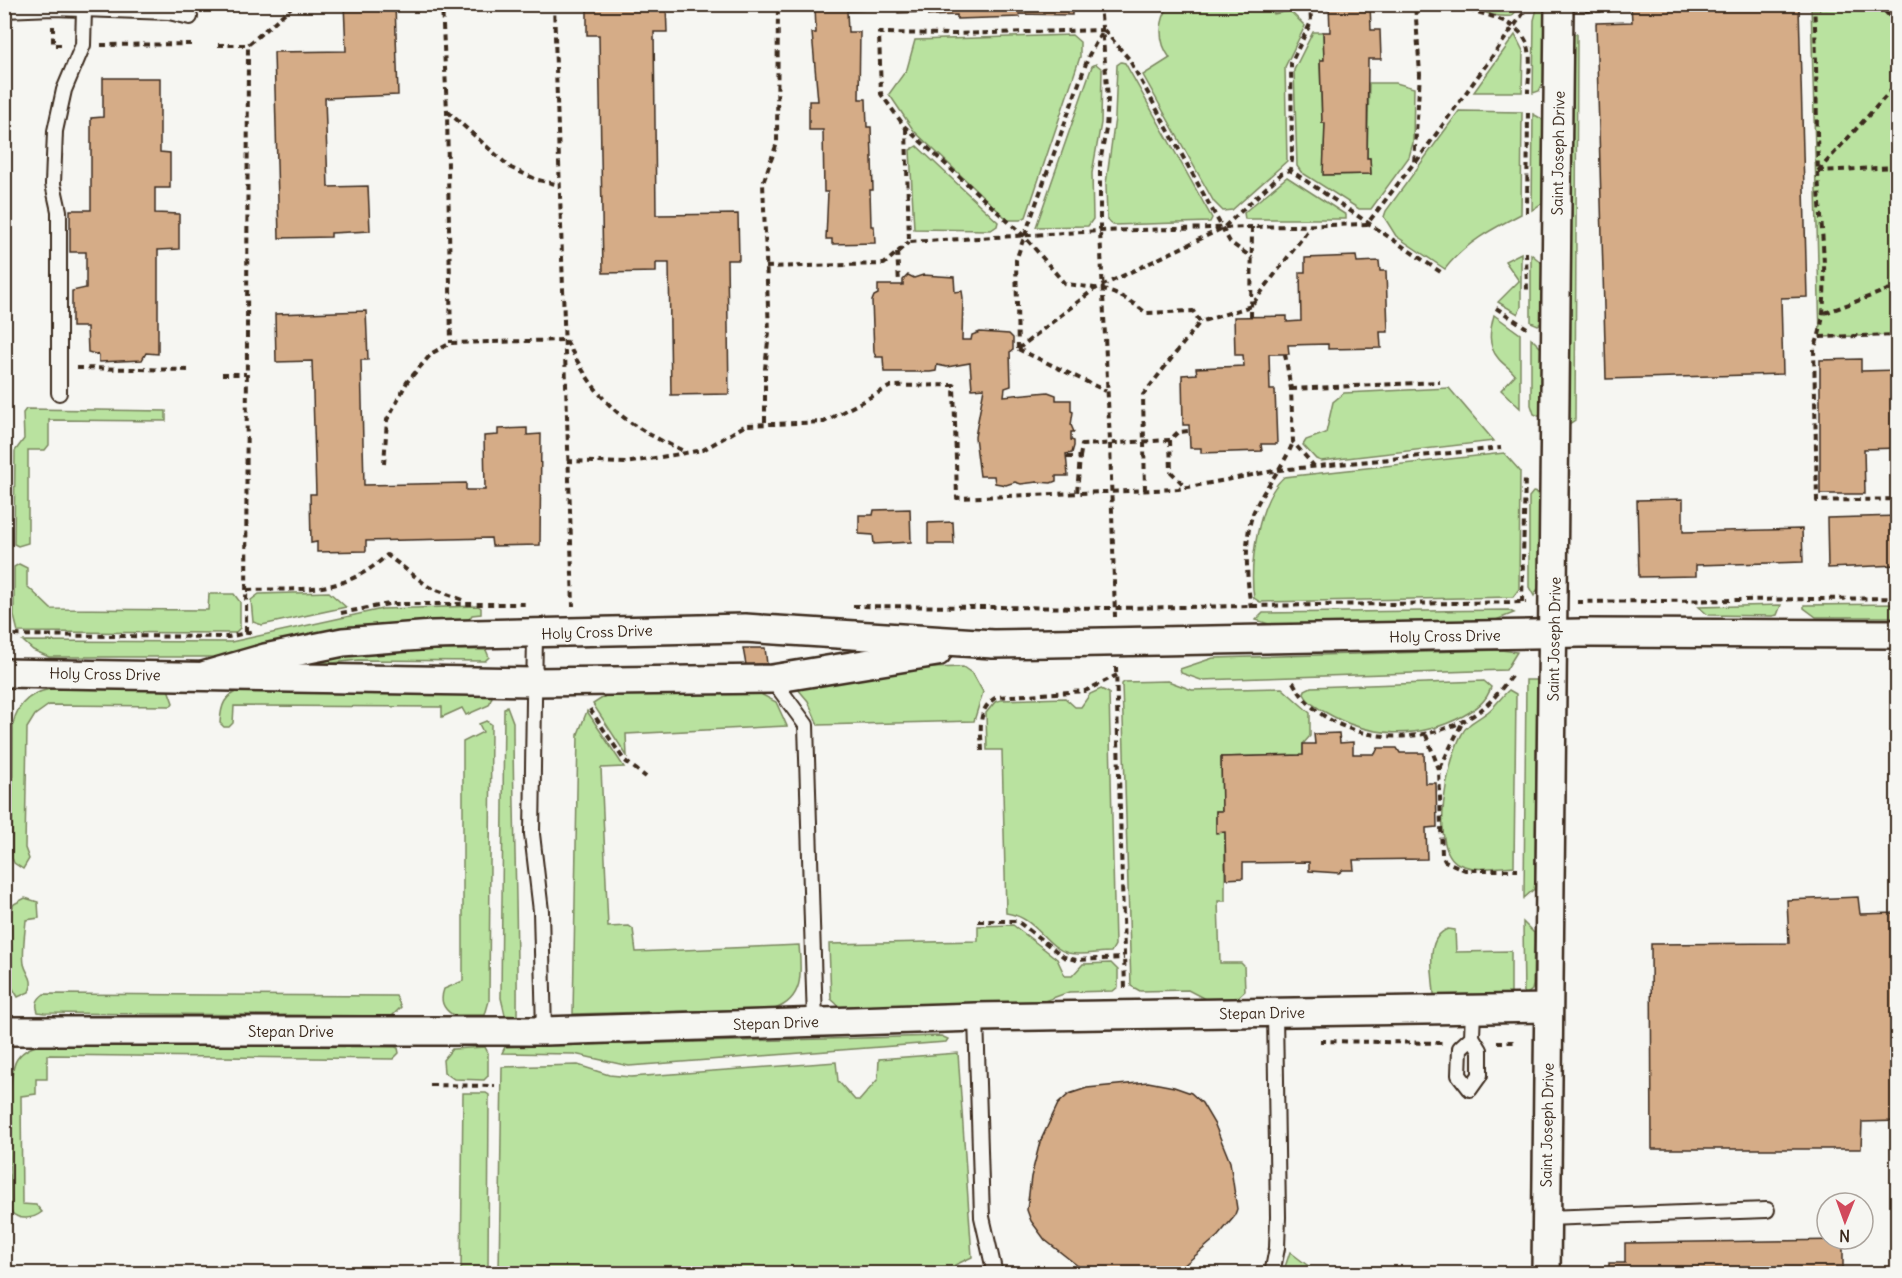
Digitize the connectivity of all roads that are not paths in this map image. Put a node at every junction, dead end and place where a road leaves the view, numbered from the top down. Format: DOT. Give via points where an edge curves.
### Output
graph roads {
  1 [pos="119,7"];
  2 [pos="1570,8"];
  3 [pos="84,9"];
  4 [pos="4,10"];
  5 [pos="190,17"];
  6 [pos="59,393"];
  7 [pos="535,634"];
  8 [pos="1554,634"];
  9 [pos="1898,634"];
  10 [pos="993,644"];
  11 [pos="4,673"];
  12 [pos="206,675"];
  13 [pos="772,679"];
  14 [pos="534,682"];
  15 [pos="1548,1008"];
  16 [pos="1473,1010"];
  17 [pos="1275,1012"];
  18 [pos="976,1017"];
  19 [pos="815,1022"];
  20 [pos="4,1031"];
  21 [pos="544,1031"];
  22 [pos="1471,1041"];
  23 [pos="1767,1210"];
  24 [pos="1546,1218"];
  25 [pos="996,1274"];
  26 [pos="1272,1274"];
  27 [pos="1546,1274"];
  1 -- 3 [label="lane"];
  1 -- 5 [label="lane"];
  2 -- 8 [label="street, Saint Joseph Drive"];
  3 -- 4 [label="lane"];
  3 -- 6 [label="lane" via="83,45 64,90 55,131"];
  7 -- 10 [label="street, Holy Cross Drive" via="745,628"];
  7 -- 12 [label="street, Holy Cross Drive" via="433,635 343,642"];
  7 -- 14 [label="lane"];
  8 -- 9 [label="street, Holy Cross Drive"];
  8 -- 10 [label="street, Holy Cross Drive"];
  8 -- 15 [label="street, Saint Joseph Drive"];
  10 -- 13 [label="street, Holy Cross Drive"];
  11 -- 12 [label="street, Holy Cross Drive"];
  12 -- 14 [label="street, Holy Cross Drive"];
  13 -- 14 [label="street, Holy Cross Drive"];
  13 -- 19 [label="lane" via="806,725"];
  14 -- 21 [label="lane" via="532,834 541,910"];
  15 -- 16 [label="street, Stepan Drive"];
  15 -- 24 [label="street, Saint Joseph Drive"];
  16 -- 17 [label="street, Stepan Drive"];
  16 -- 22 [label="lane"];
  17 -- 18 [label="street, Stepan Drive"];
  17 -- 26 [label="lane" via="1278,1217"];
  18 -- 19 [label="street, Stepan Drive"];
  18 -- 25 [label="lane" via="982,1218"];
  19 -- 21 [label="street, Stepan Drive"];
  20 -- 21 [label="street, Stepan Drive"];
  23 -- 24 [label="lane"];
  24 -- 27 [label="street, Saint Joseph Drive"];
}
